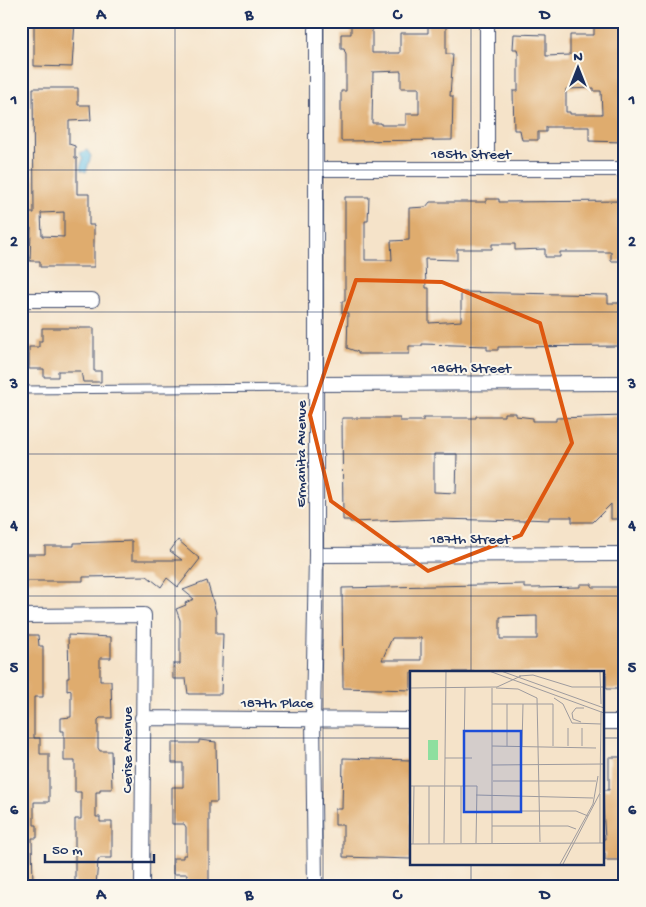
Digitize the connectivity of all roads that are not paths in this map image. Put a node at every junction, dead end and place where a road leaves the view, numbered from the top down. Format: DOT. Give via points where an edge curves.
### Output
graph roads {
  1 [pos="316,21"];
  2 [pos="487,21"];
  3 [pos="317,169"];
  4 [pos="487,169"];
  5 [pos="625,169"];
  6 [pos="21,300"];
  7 [pos="92,300"];
  8 [pos="625,383"];
  9 [pos="316,386"];
  10 [pos="21,390"];
  11 [pos="625,554"];
  12 [pos="316,555"];
  13 [pos="21,616"];
  14 [pos="142,718"];
  15 [pos="313,719"];
  16 [pos="410,720"];
  17 [pos="604,722"];
  18 [pos="625,722"];
  19 [pos="142,886"];
  20 [pos="315,886"];
  1 -- 3 [label="street, Ermanita Avenue"];
  2 -- 4 [label="street"];
  3 -- 4 [label="street, 185th Street"];
  3 -- 9 [label="street, Ermanita Avenue"];
  4 -- 5 [label="street, 185th Street"];
  6 -- 7 [label="street"];
  8 -- 9 [label="street, 186th Street"];
  9 -- 10 [label="lane"];
  9 -- 12 [label="street, Ermanita Avenue"];
  11 -- 12 [label="street, 187th Street"];
  12 -- 15 [label="street, Ermanita Avenue"];
  13 -- 14 [label="street, Cerise Avenue" via="144,615"];
  14 -- 15 [label="street, 187th Place"];
  14 -- 19 [label="street, Cerise Avenue"];
  15 -- 16 [label="street, 187th Place"];
  15 -- 20 [label="street, Ermanita Avenue"];
  17 -- 18 [label="street"];
}
